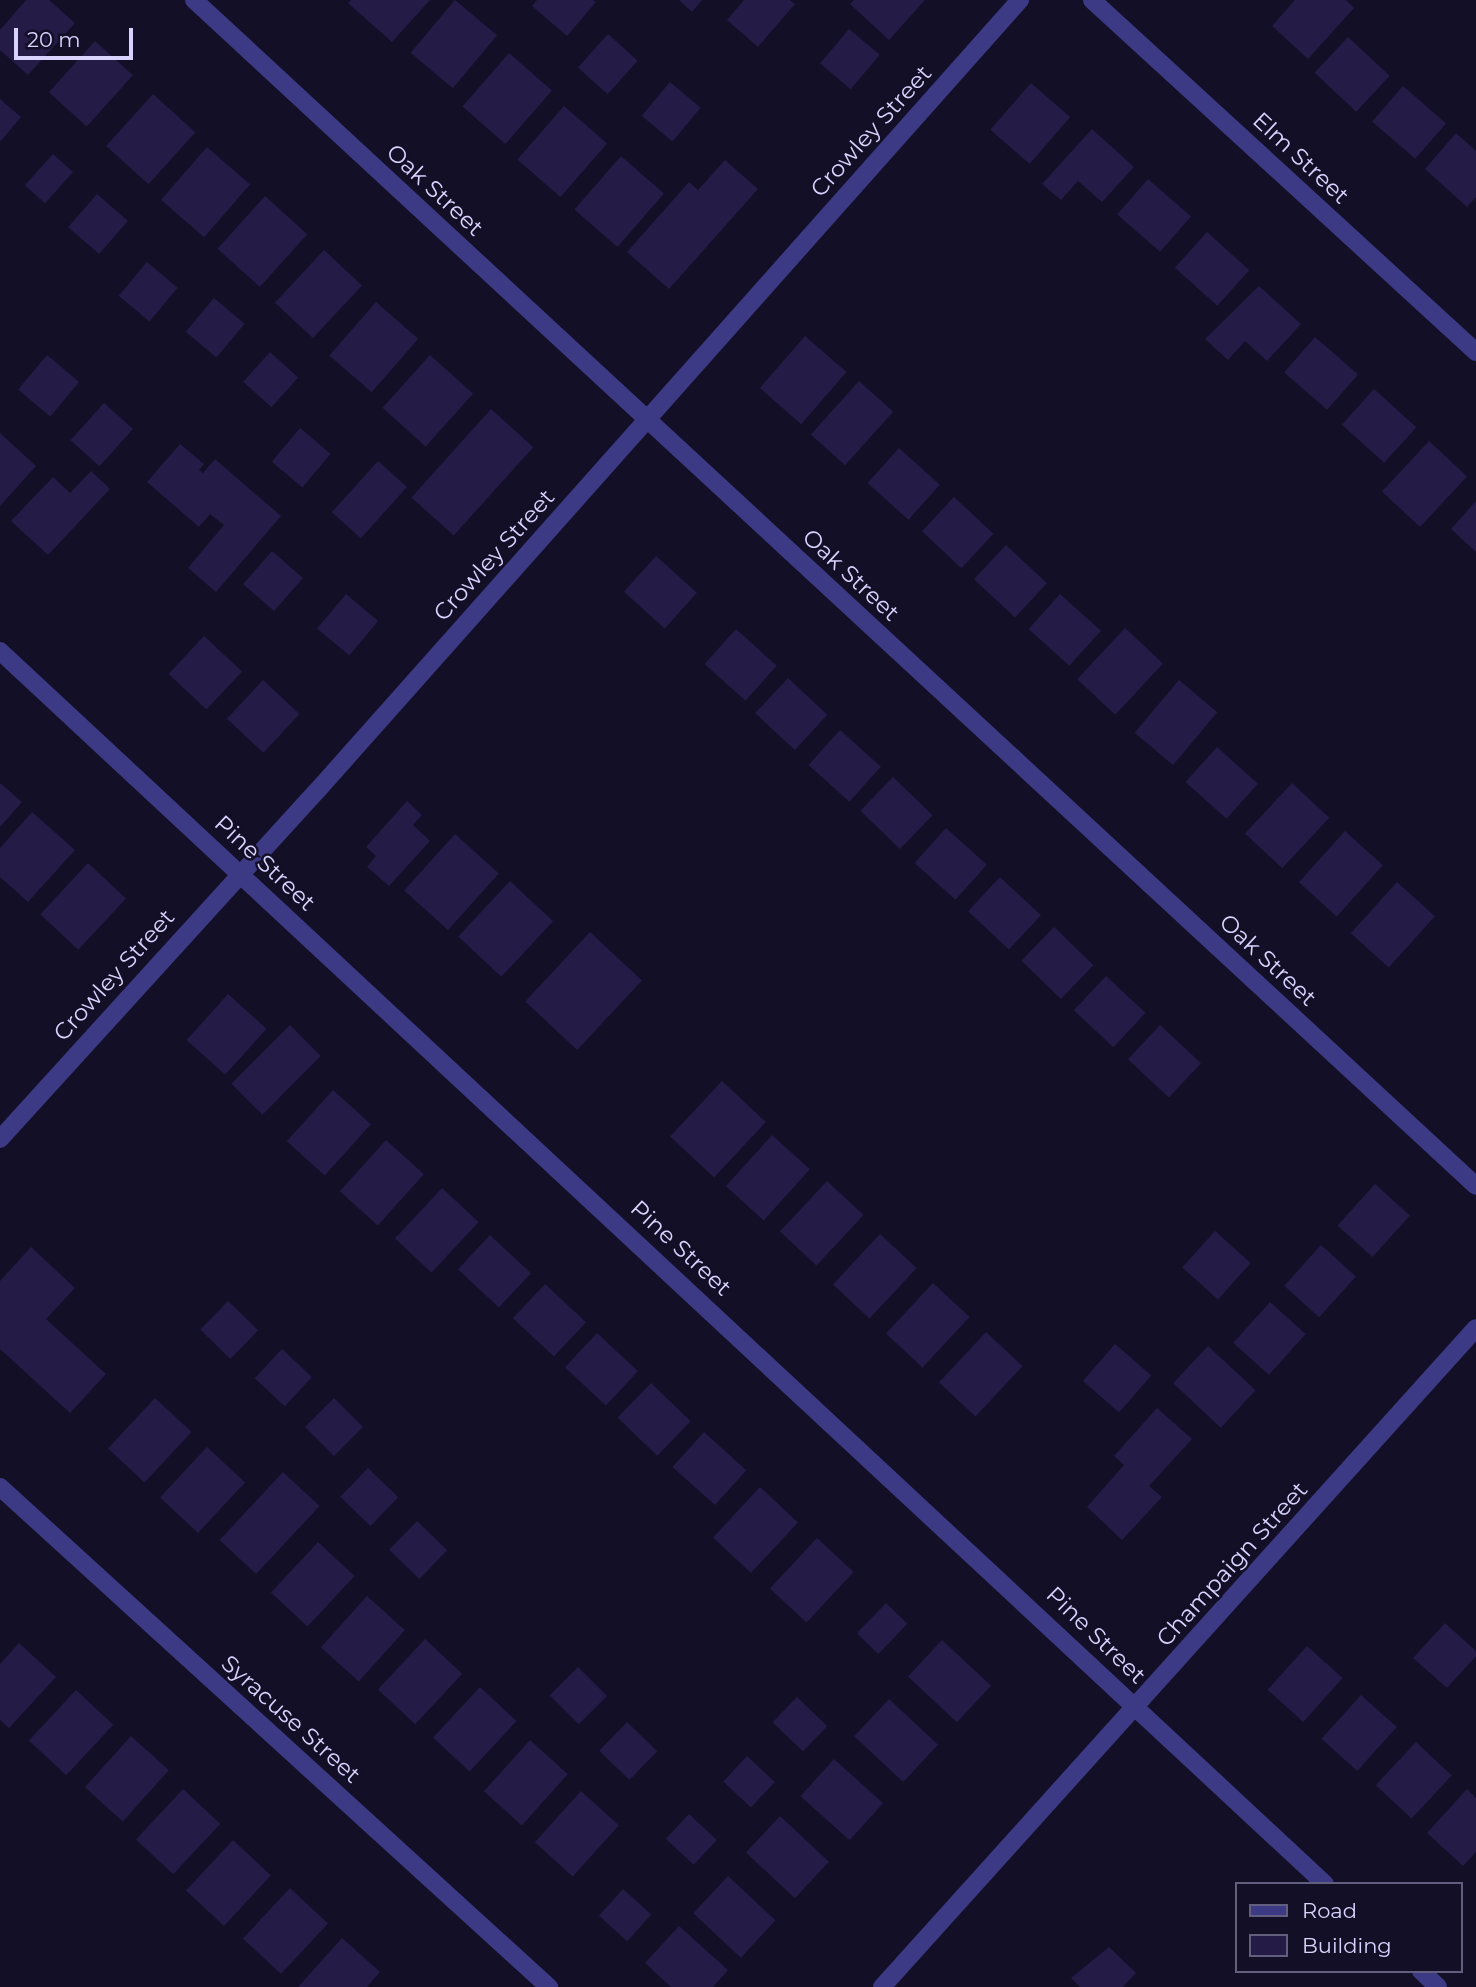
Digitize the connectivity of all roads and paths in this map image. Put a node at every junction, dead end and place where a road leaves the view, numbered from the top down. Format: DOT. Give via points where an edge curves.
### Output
graph roads {
  1 [pos="194,0"];
  2 [pos="1020,0"];
  3 [pos="1092,0"];
  4 [pos="1476,352"];
  5 [pos="647,420"];
  6 [pos="0,651"];
  7 [pos="241,874"];
  8 [pos="0,1139"];
  9 [pos="1476,1186"];
  10 [pos="1476,1328"];
  11 [pos="0,1487"];
  12 [pos="1136,1707"];
  13 [pos="1323,1882"];
  14 [pos="1423,1973"];
  15 [pos="549,1987"];
  16 [pos="882,1987"];
  17 [pos="1438,1987"];
  1 -- 5 [label="street, Oak Street"];
  2 -- 5 [label="street, Crowley Street"];
  3 -- 4 [label="street, Elm Street"];
  5 -- 7 [label="street, Crowley Street"];
  5 -- 9 [label="street, Oak Street"];
  6 -- 7 [label="street, Pine Street"];
  7 -- 8 [label="street, Crowley Street"];
  7 -- 12 [label="street, Pine Street"];
  10 -- 12 [label="street, Champaign Street"];
  11 -- 15 [label="street, Syracuse Street"];
  12 -- 13 [label="street, Pine Street"];
  12 -- 16 [label="street, Champaign Street"];
  14 -- 17 [label="street"];
}
